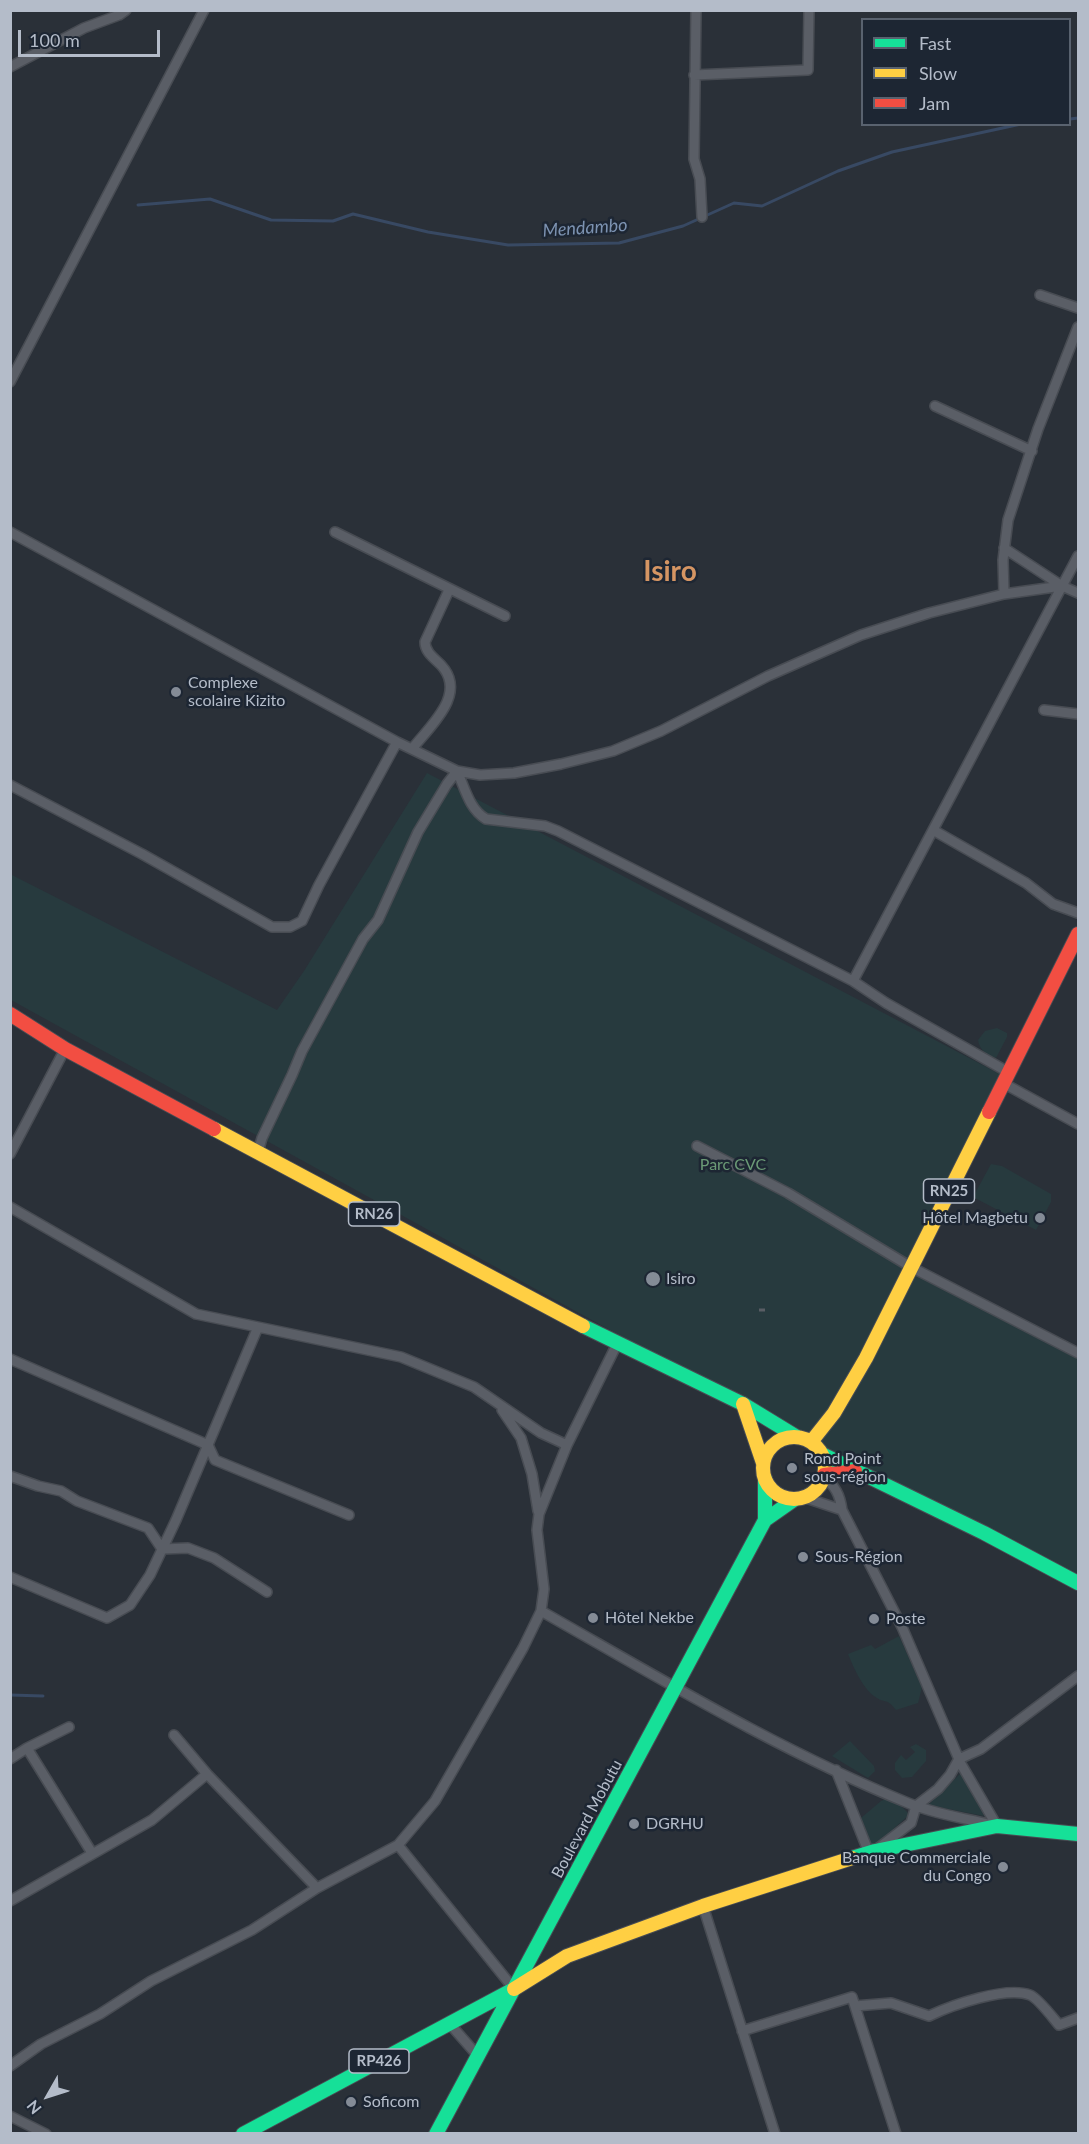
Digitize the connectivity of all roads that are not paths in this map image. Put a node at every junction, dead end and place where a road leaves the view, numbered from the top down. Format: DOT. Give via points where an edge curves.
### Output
graph roads {
  1 [pos="126,10"];
  2 [pos="204,10"];
  3 [pos="696,10"];
  4 [pos="809,10"];
  5 [pos="10,67"];
  6 [pos="694,75"];
  7 [pos="702,217"];
  8 [pos="1040,294"];
  9 [pos="1078,308"];
  10 [pos="1078,327"];
  11 [pos="10,382"];
  12 [pos="935,406"];
  13 [pos="1032,451"];
  14 [pos="10,532"];
  15 [pos="335,532"];
  16 [pos="1004,548"];
  17 [pos="1078,556"];
  18 [pos="1062,586"];
  19 [pos="449,590"];
  20 [pos="1078,593"];
  21 [pos="1004,594"];
  22 [pos="505,616"];
  23 [pos="1044,710"];
  24 [pos="1078,714"];
  25 [pos="396,742"];
  26 [pos="412,749"];
  27 [pos="457,771"];
  28 [pos="10,785"];
  29 [pos="933,830"];
  30 [pos="1078,913"];
  31 [pos="1078,934"];
  32 [pos="853,981"];
  33 [pos="10,1014"];
  34 [pos="65,1049"];
  35 [pos="1006,1077"];
  36 [pos="1078,1124"];
  37 [pos="698,1146"];
  38 [pos="258,1152"];
  39 [pos="10,1154"];
  40 [pos="10,1207"];
  41 [pos="911,1267"];
  42 [pos="258,1327"];
  43 [pos="617,1344"];
  44 [pos="1078,1353"];
  45 [pos="10,1359"];
  46 [pos="744,1404"];
  47 [pos="500,1406"];
  48 [pos="797,1437"];
  49 [pos="811,1442"];
  50 [pos="208,1445"];
  51 [pos="567,1445"];
  52 [pos="822,1454"];
  53 [pos="763,1463"];
  54 [pos="857,1471"];
  55 [pos="10,1476"];
  56 [pos="824,1476"];
  57 [pos="765,1479"];
  58 [pos="799,1498"];
  59 [pos="842,1510"];
  60 [pos="539,1514"];
  61 [pos="349,1515"];
  62 [pos="765,1520"];
  63 [pos="162,1549"];
  64 [pos="10,1577"];
  65 [pos="1078,1583"];
  66 [pos="267,1592"];
  67 [pos="541,1611"];
  68 [pos="1078,1676"];
  69 [pos="676,1688"];
  70 [pos="69,1727"];
  71 [pos="174,1735"];
  72 [pos="27,1748"];
  73 [pos="10,1759"];
  74 [pos="959,1759"];
  75 [pos="836,1770"];
  76 [pos="207,1774"];
  77 [pos="916,1806"];
  78 [pos="997,1827"];
  79 [pos="1078,1834"];
  80 [pos="398,1845"];
  81 [pos="872,1852"];
  82 [pos="92,1853"];
  83 [pos="316,1888"];
  84 [pos="10,1901"];
  85 [pos="703,1906"];
  86 [pos="514,1989"];
  87 [pos="855,2006"];
  88 [pos="1078,2018"];
  89 [pos="449,2023"];
  90 [pos="742,2031"];
  91 [pos="477,2056"];
  92 [pos="10,2066"];
  93 [pos="10,2116"];
  94 [pos="46,2133"];
  95 [pos="243,2133"];
  96 [pos="436,2133"];
  97 [pos="775,2133"];
  98 [pos="896,2133"];
  1 -- 5 [label="street"];
  2 -- 11 [label="street"];
  3 -- 6 [label="street"];
  4 -- 6 [label="street" via="808,70"];
  6 -- 7 [label="street" via="694,159 700,179"];
  8 -- 9 [label="street"];
  10 -- 13 [label="street"];
  12 -- 13 [label="street"];
  13 -- 16 [label="street" via="1008,520"];
  14 -- 25 [label="street"];
  15 -- 19 [label="street"];
  16 -- 18 [label="street"];
  16 -- 21 [label="street"];
  17 -- 18 [label="street"];
  18 -- 20 [label="street"];
  18 -- 21 [label="street"];
  18 -- 29 [label="street"];
  19 -- 22 [label="street"];
  19 -- 26 [label="street" via="425,647 449,676 450,697"];
  21 -- 27 [label="street" via="861,635 613,752 514,773 480,775"];
  23 -- 24 [label="street"];
  25 -- 26 [label="street"];
  25 -- 28 [label="street" via="302,921 290,927 263,923"];
  26 -- 27 [label="street"];
  27 -- 32 [label="street" via="470,803 486,819 558,831"];
  27 -- 38 [label="street" via="418,832 378,920 363,939 302,1051"];
  29 -- 30 [label="street" via="1026,883 1053,904"];
  29 -- 32 [label="street"];
  31 -- 35 [label="main road, RN25"];
  32 -- 35 [label="street"];
  33 -- 34 [label="main road, RN26"];
  34 -- 38 [label="main road, RN26"];
  34 -- 39 [label="street"];
  35 -- 36 [label="street"];
  35 -- 41 [label="main road, RN25"];
  37 -- 41 [label="street" via="788,1192"];
  38 -- 43 [label="main road, RN26"];
  40 -- 42 [label="street" via="196,1314"];
  41 -- 44 [label="street"];
  41 -- 49 [label="main road, RN25" via="866,1358 834,1413"];
  42 -- 47 [label="street" via="401,1357 474,1387"];
  42 -- 50 [label="street"];
  43 -- 46 [label="main road, RN26"];
  43 -- 51 [label="street"];
  45 -- 50 [label="street"];
  46 -- 48 [label="main road, RN26"];
  46 -- 53 [label="main road"];
  47 -- 51 [label="street"];
  47 -- 60 [label="street" via="521,1438"];
  48 -- 49 [label="main road"];
  48 -- 53 [label="main road" via="775,1443"];
  49 -- 52 [label="main road"];
  50 -- 61 [label="street" via="215,1460"];
  50 -- 63 [label="street"];
  51 -- 60 [label="street"];
  52 -- 54 [label="main road"];
  52 -- 56 [label="main road"];
  53 -- 57 [label="main road"];
  54 -- 56 [label="main road"];
  54 -- 65 [label="main road"];
  55 -- 63 [label="street" via="62,1491 76,1502 148,1528"];
  56 -- 58 [label="main road" via="817,1489"];
  56 -- 59 [label="street" via="837,1491"];
  57 -- 58 [label="main road" via="780,1496"];
  57 -- 62 [label="main road"];
  58 -- 59 [label="street"];
  58 -- 62 [label="main road"];
  59 -- 74 [label="street" via="902,1627"];
  60 -- 67 [label="street" via="537,1530 544,1589"];
  62 -- 69 [label="main road, Boulevard Mobutu"];
  63 -- 64 [label="street" via="130,1605 107,1618"];
  63 -- 66 [label="street" via="188,1548 214,1558"];
  67 -- 69 [label="street"];
  67 -- 80 [label="street" via="435,1801"];
  68 -- 74 [label="street" via="981,1749"];
  69 -- 75 [label="street"];
  69 -- 86 [label="main road, Boulevard Mobutu"];
  70 -- 72 [label="street"];
  71 -- 76 [label="street"];
  72 -- 73 [label="street"];
  72 -- 82 [label="street"];
  74 -- 77 [label="street" via="951,1775"];
  74 -- 78 [label="street"];
  75 -- 77 [label="street"];
  75 -- 81 [label="street"];
  76 -- 82 [label="street" via="152,1820"];
  76 -- 83 [label="street"];
  77 -- 78 [label="street"];
  77 -- 81 [label="street" via="910,1823"];
  78 -- 79 [label="main road"];
  78 -- 81 [label="main road"];
  80 -- 83 [label="street"];
  80 -- 86 [label="street"];
  81 -- 85 [label="main road"];
  82 -- 84 [label="street"];
  83 -- 92 [label="street" via="252,1930 152,1981"];
  85 -- 86 [label="main road" via="567,1956"];
  85 -- 90 [label="street"];
  86 -- 89 [label="main road, RP426"];
  86 -- 91 [label="main road, Boulevard Mobutu"];
  87 -- 88 [label="street" via="891,2003 929,2016 1009,1991 1032,1995 1059,2025"];
  87 -- 90 [label="street" via="852,1997"];
  87 -- 98 [label="street"];
  89 -- 91 [label="street"];
  89 -- 95 [label="main road, RP426"];
  90 -- 97 [label="street"];
  91 -- 96 [label="main road, Boulevard Mobutu"];
  93 -- 94 [label="street"];
}
